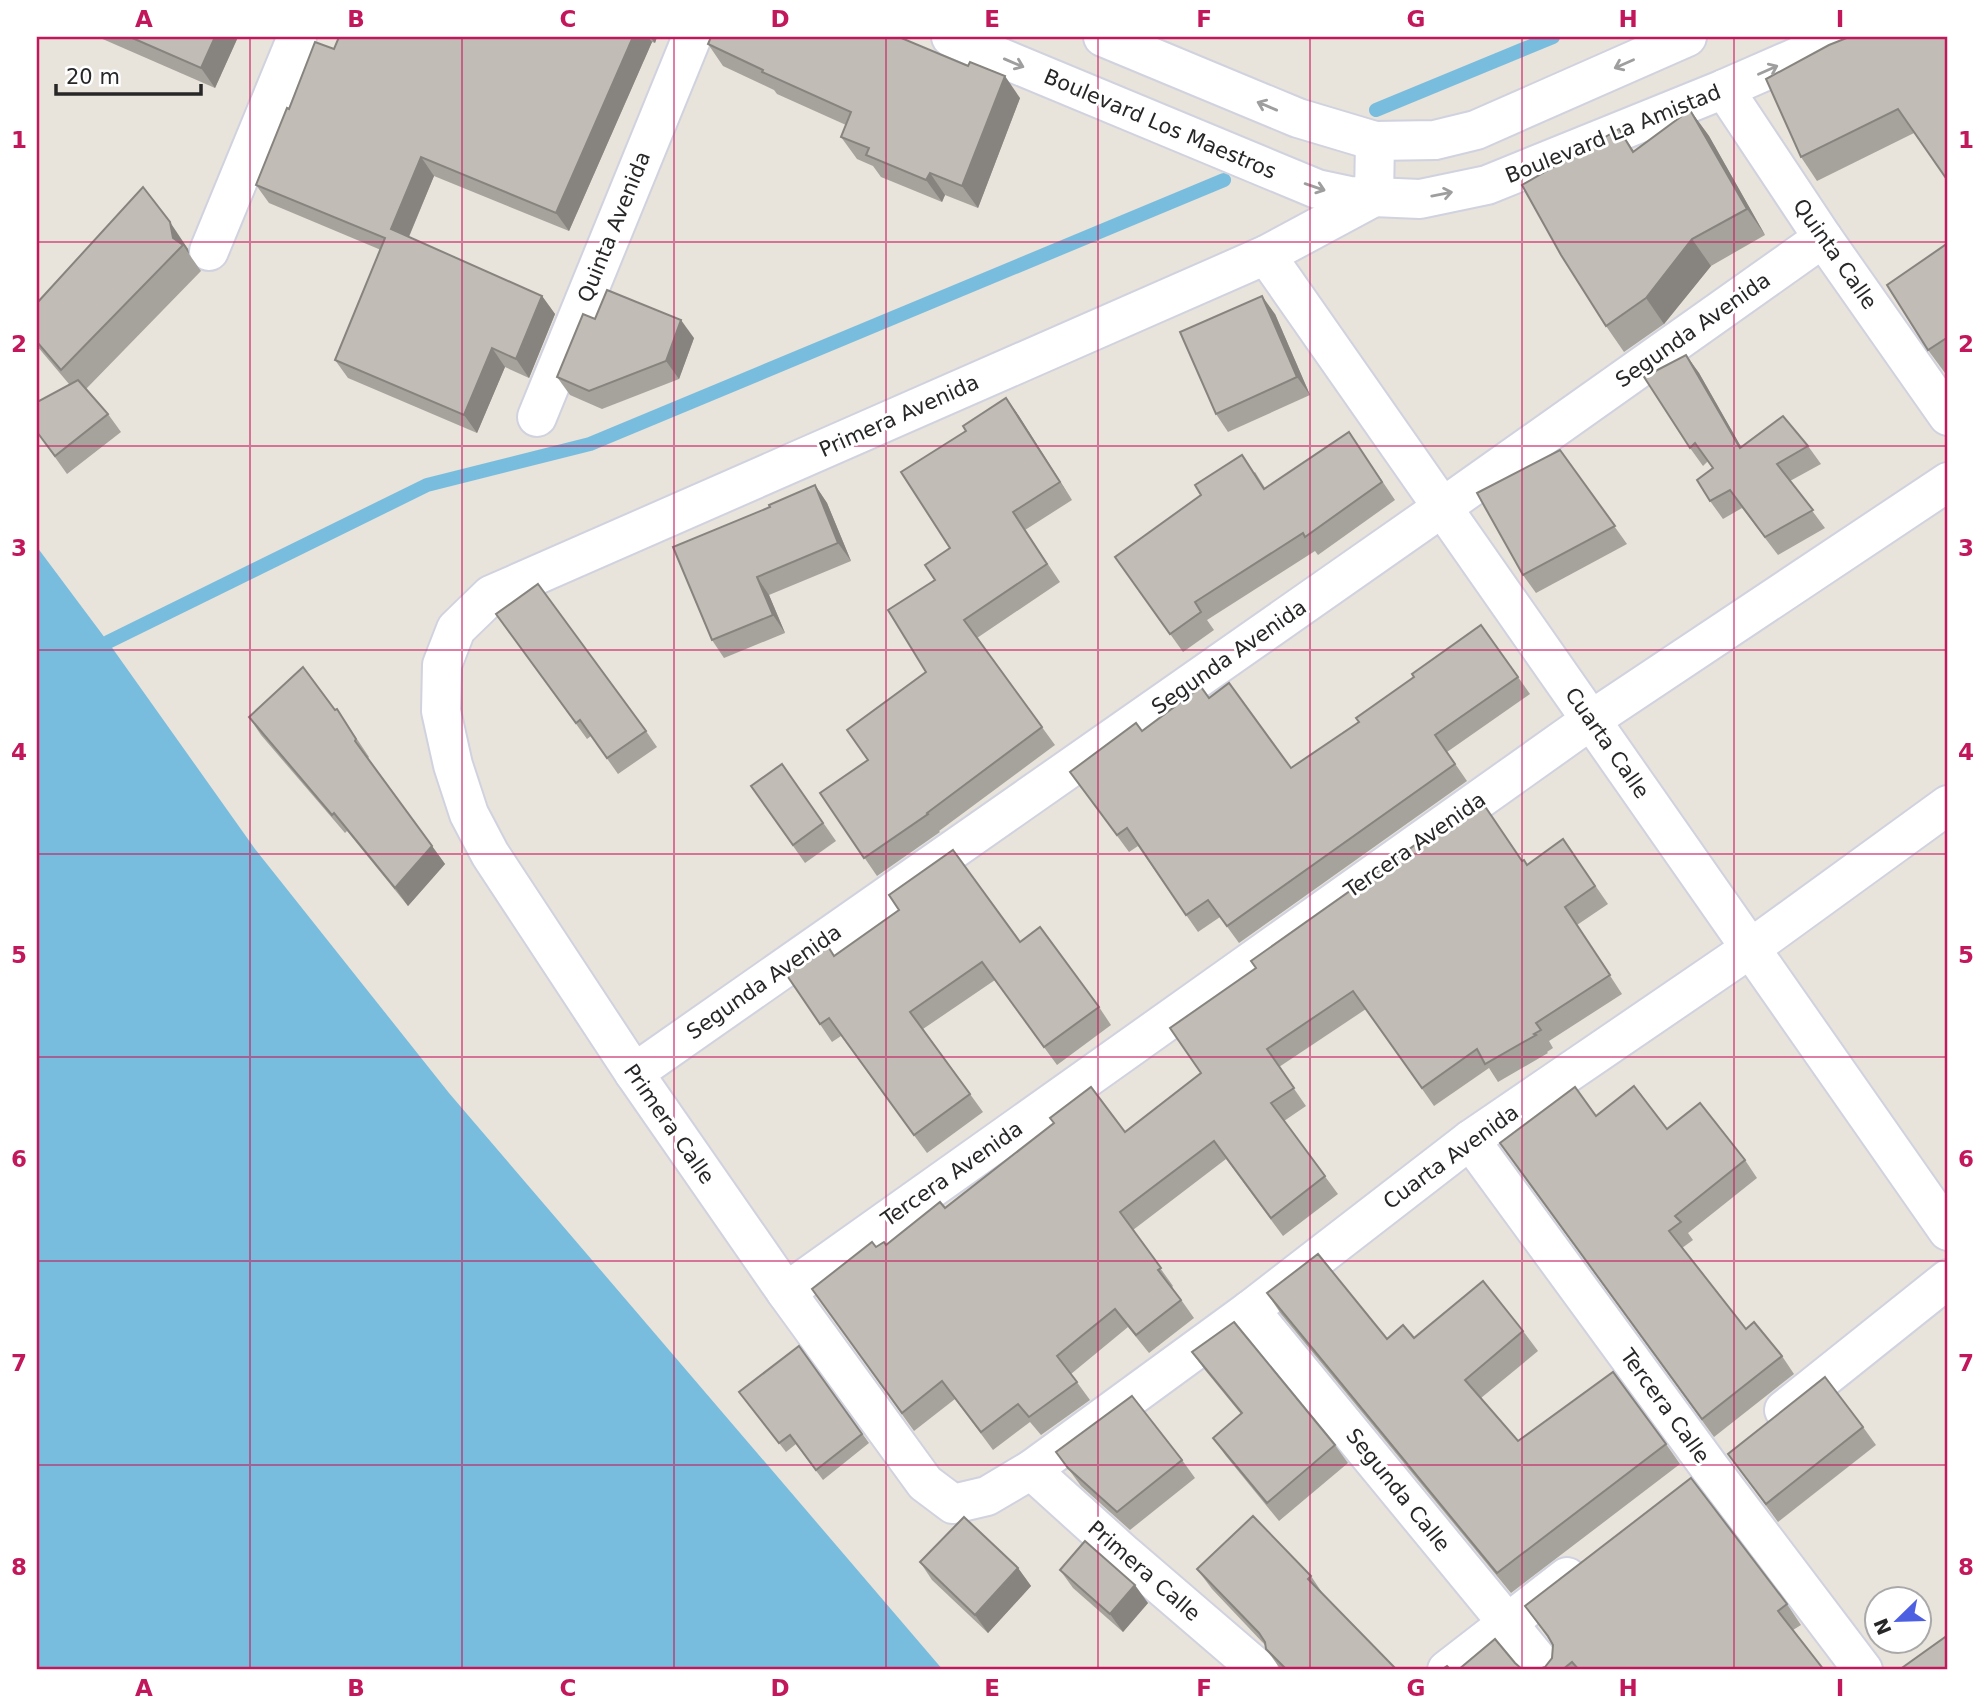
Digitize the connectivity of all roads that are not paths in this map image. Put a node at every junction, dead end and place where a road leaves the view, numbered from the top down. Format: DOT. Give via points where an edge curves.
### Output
graph roads {
  1 [pos="297,37"];
  2 [pos="692,37"];
  3 [pos="951,37"];
  4 [pos="1103,37"];
  5 [pos="1687,37"];
  6 [pos="1843,37"];
  7 [pos="1724,89"];
  8 [pos="1375,141"];
  9 [pos="1374,197"];
  10 [pos="1823,238"];
  11 [pos="209,251"];
  12 [pos="1266,255"];
  13 [pos="1948,416"];
  14 [pos="537,417"];
  15 [pos="1948,482"];
  16 [pos="1443,507"];
  17 [pos="441,711"];
  18 [pos="1591,720"];
  19 [pos="1948,805"];
  20 [pos="1751,948"];
  21 [pos="634,1073"];
  22 [pos="1470,1140"];
  23 [pos="1948,1231"];
  24 [pos="1948,1279"];
  25 [pos="786,1292"];
  26 [pos="1250,1310"];
  27 [pos="1732,1451"];
  28 [pos="1031,1470"];
  29 [pos="1678,1493"];
  30 [pos="953,1504"];
  31 [pos="1592,1558"];
  32 [pos="1507,1623"];
  33 [pos="1259,1670"];
  34 [pos="1447,1670"];
  35 [pos="1546,1670"];
  36 [pos="1863,1670"];
  1 -- 11 [label="street"];
  2 -- 14 [label="street, Quinta Avenida"];
  3 -- 9 [label="street, Boulevard Los Maestros, one-way" via="1317,189"];
  8 -- 4 [label="street, one-way" via="1298,118"];
  5 -- 8 [label="street, one-way" via="1476,130 1434,139"];
  7 -- 6 [label="street, Boulevard La Amistad, one-way"];
  9 -- 7 [label="street, Boulevard La Amistad, one-way" via="1420,199 1487,186"];
  7 -- 10 [label="street, Quinta Calle"];
  8 -- 9 [label="street"];
  9 -- 12 [label="street, Primera Avenida"];
  10 -- 13 [label="street, Quinta Calle"];
  10 -- 16 [label="street, Segunda Avenida"];
  12 -- 16 [label="street, Cuarta Calle"];
  12 -- 17 [label="street, Primera Avenida" via="491,595 456,629 442,665"];
  15 -- 18 [label="street, Tercera Avenida"];
  16 -- 18 [label="street, Cuarta Calle"];
  16 -- 21 [label="street, Segunda Avenida"];
  17 -- 21 [label="street, Primera Calle" via="461,789 479,834"];
  18 -- 20 [label="street, Cuarta Calle"];
  18 -- 25 [label="street, Tercera Avenida"];
  19 -- 20 [label="street, Cuarta Avenida"];
  20 -- 22 [label="street, Cuarta Avenida"];
  20 -- 23 [label="street, Cuarta Calle"];
  21 -- 25 [label="street, Primera Calle"];
  22 -- 26 [label="street, Cuarta Avenida"];
  22 -- 27 [label="street, Tercera Calle"];
  24 -- 27 [label="street"];
  25 -- 30 [label="street, Primera Calle" via="925,1483"];
  26 -- 28 [label="street, Cuarta Avenida"];
  26 -- 32 [label="street, Segunda Calle"];
  27 -- 29 [label="street"];
  27 -- 36 [label="street, Tercera Calle"];
  28 -- 30 [label="street, Cuarta Avenida" via="987,1496"];
  28 -- 33 [label="street, Primera Calle"];
  31 -- 32 [label="street"];
  32 -- 34 [label="street"];
  32 -- 35 [label="street, Segunda Calle"];
}
